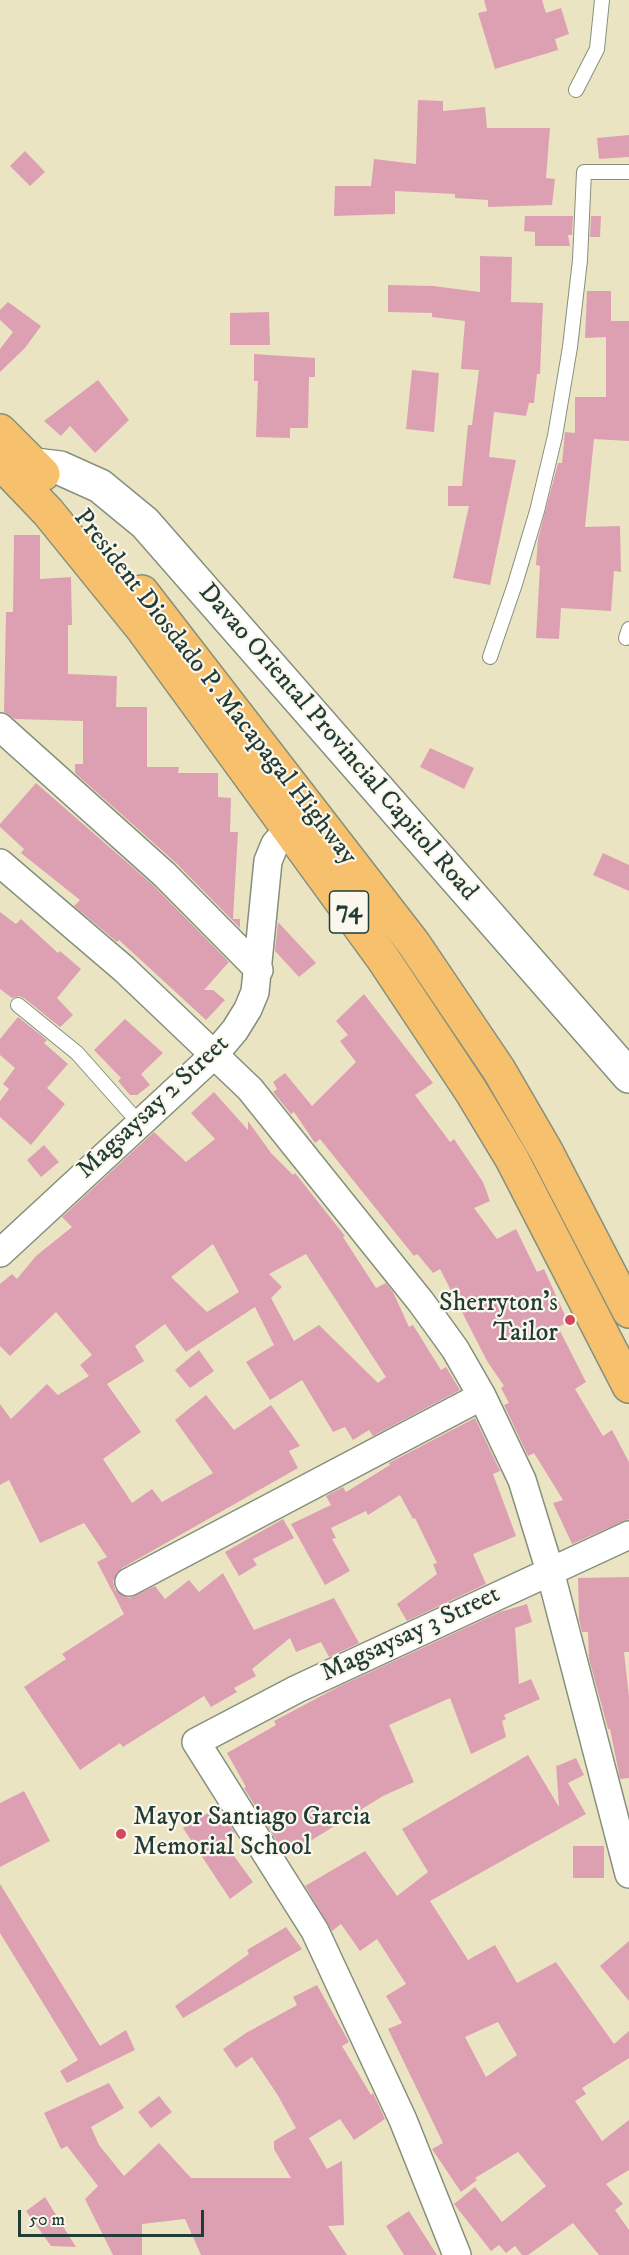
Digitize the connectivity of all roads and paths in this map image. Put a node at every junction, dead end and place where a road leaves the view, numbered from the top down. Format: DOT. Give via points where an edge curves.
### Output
graph roads {
  1 [pos="602,0"];
  2 [pos="576,90"];
  3 [pos="629,172"];
  4 [pos="12,455"];
  5 [pos="490,657"];
  6 [pos="0,726"];
  7 [pos="298,819"];
  8 [pos="0,863"];
  9 [pos="259,969"];
  10 [pos="18,1005"];
  11 [pos="214,1055"];
  12 [pos="629,1076"];
  13 [pos="140,1124"];
  14 [pos="0,1252"];
  15 [pos="629,1311"];
  16 [pos="629,1386"];
  17 [pos="482,1396"];
  18 [pos="629,1535"];
  19 [pos="550,1570"];
  20 [pos="129,1582"];
  21 [pos="629,1874"];
  22 [pos="456,2255"];
  1 -- 2 [label="lane" via="597,49"];
  3 -- 5 [label="lane" via="584,172 572,336 555,436 522,563"];
  4 -- 7 [label="main road, President Diosdado P. Macapagal Highway / 74" via="48,512"];
  4 -- 12 [label="street, Davao Oriental Provincial Capitol Road" via="81,476 117,499 145,524"];
  6 -- 9 [label="street" via="165,874"];
  7 -- 9 [label="street, Magsaysay 2 Street" via="275,844 268,861"];
  7 -- 15 [label="main road, President Diosdado P. Macapagal Highway / 74" via="414,944 499,1070"];
  7 -- 16 [label="main road, President Diosdado P. Macapagal Highway / 74" via="512,1159"];
  8 -- 11 [label="street" via="124,969"];
  9 -- 11 [label="street, Magsaysay 2 Street" via="248,1009"];
  10 -- 13 [label="lane" via="78,1053"];
  11 -- 13 [label="street, Magsaysay 2 Street"];
  11 -- 17 [label="street" via="250,1089 421,1302"];
  13 -- 14 [label="street, Magsaysay 2 Street"];
  17 -- 19 [label="street" via="522,1480"];
  17 -- 20 [label="street"];
  18 -- 19 [label="street, Magsaysay 3 Street"];
  19 -- 21 [label="street"];
  19 -- 22 [label="street, Magsaysay 3 Street" via="307,1684 196,1742 326,1952 403,2120"];
}
